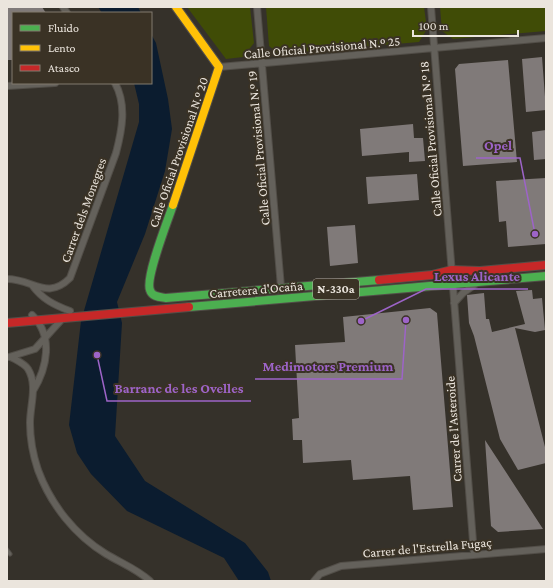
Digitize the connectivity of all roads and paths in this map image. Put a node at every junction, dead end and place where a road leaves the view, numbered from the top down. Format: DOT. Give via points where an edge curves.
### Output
graph roads {
  1 [pos="176,7"];
  2 [pos="257,7"];
  3 [pos="431,7"];
  4 [pos="546,38"];
  5 [pos="434,48"];
  6 [pos="262,62"];
  7 [pos="219,67"];
  8 [pos="39,84"];
  9 [pos="115,84"];
  10 [pos="7,86"];
  11 [pos="546,265"];
  12 [pos="452,270"];
  13 [pos="546,271"];
  14 [pos="546,276"];
  15 [pos="7,279"];
  16 [pos="453,282"];
  17 [pos="479,282"];
  18 [pos="32,285"];
  19 [pos="281,287"];
  20 [pos="150,292"];
  21 [pos="454,303"];
  22 [pos="32,315"];
  23 [pos="68,315"];
  24 [pos="7,317"];
  25 [pos="38,321"];
  26 [pos="7,323"];
  27 [pos="45,340"];
  28 [pos="9,357"];
  29 [pos="33,391"];
  30 [pos="546,549"];
  31 [pos="7,550"];
  32 [pos="10,554"];
  33 [pos="474,554"];
  34 [pos="314,580"];
  35 [pos="150,581"];
  1 -- 7 [label="street, Calle Oficial Provisional N.º 20"];
  2 -- 6 [label="street, Calle Oficial Provisional N.º 19"];
  3 -- 5 [label="street, Calle Oficial Provisional N.º 18"];
  4 -- 5 [label="street, Calle Oficial Provisional N.º 25"];
  5 -- 6 [label="street, Calle Oficial Provisional N.º 25"];
  5 -- 12 [label="street, Calle Oficial Provisional N.º 18"];
  6 -- 7 [label="street, Calle Oficial Provisional N.º 25"];
  6 -- 19 [label="street, Calle Oficial Provisional N.º 19"];
  7 -- 20 [label="street, Calle Oficial Provisional N.º 20" via="150,272"];
  8 -- 10 [label="street"];
  9 -- 18 [label="street, Carrer dels Monegres" via="123,111 121,132 116,153 74,269 70,278 55,289 47,290"];
  11 -- 12 [label="street, Carretera d'Ocaña" via="480,272"];
  12 -- 16 [label="street, Calle Oficial Provisional N.º 18"];
  12 -- 19 [label="street, Carretera d'Ocaña" via="432,275"];
  13 -- 16 [label="street, Carretera d'Ocaña / N-330a"];
  14 -- 17 [label="street, Carretera d'Ocaña / N-330a"];
  15 -- 18 [label="street, Carrer dels Monegres" via="16,279"];
  16 -- 17 [label="street, Carretera d'Ocaña / N-330a"];
  16 -- 21 [label="street, Carrer de l'Asteroide"];
  16 -- 23 [label="street, Carretera d'Ocaña / N-330a"];
  17 -- 21 [label="street"];
  18 -- 23 [label="street" via="40,296"];
  19 -- 20 [label="street, Carretera d'Ocaña" via="166,298 155,297"];
  21 -- 33 [label="street, Carrer de l'Asteroide"];
  22 -- 23 [label="street, Carretera d'Ocaña / N-330a"];
  22 -- 24 [label="street, Carretera d'Ocaña / N-330a"];
  22 -- 25 [label="street"];
  23 -- 25 [label="street, Carretera d'Ocaña / N-330a"];
  23 -- 27 [label="street"];
  25 -- 26 [label="street, Carretera d'Ocaña / N-330a"];
  25 -- 27 [label="street"];
  27 -- 28 [label="street" via="35,349"];
  27 -- 29 [label="street" via="47,356 40,380"];
  28 -- 29 [label="street" via="27,367"];
  29 -- 35 [label="street" via="30,421 32,445 38,470 57,508 74,529 93,545 141,572"];
  30 -- 33 [label="street, Carrer de l'Estrella Fugaç"];
  31 -- 32 [label="lane"];
  33 -- 34 [label="street, Carrer de l'Estrella Fugaç" via="341,566 320,574"];
}
